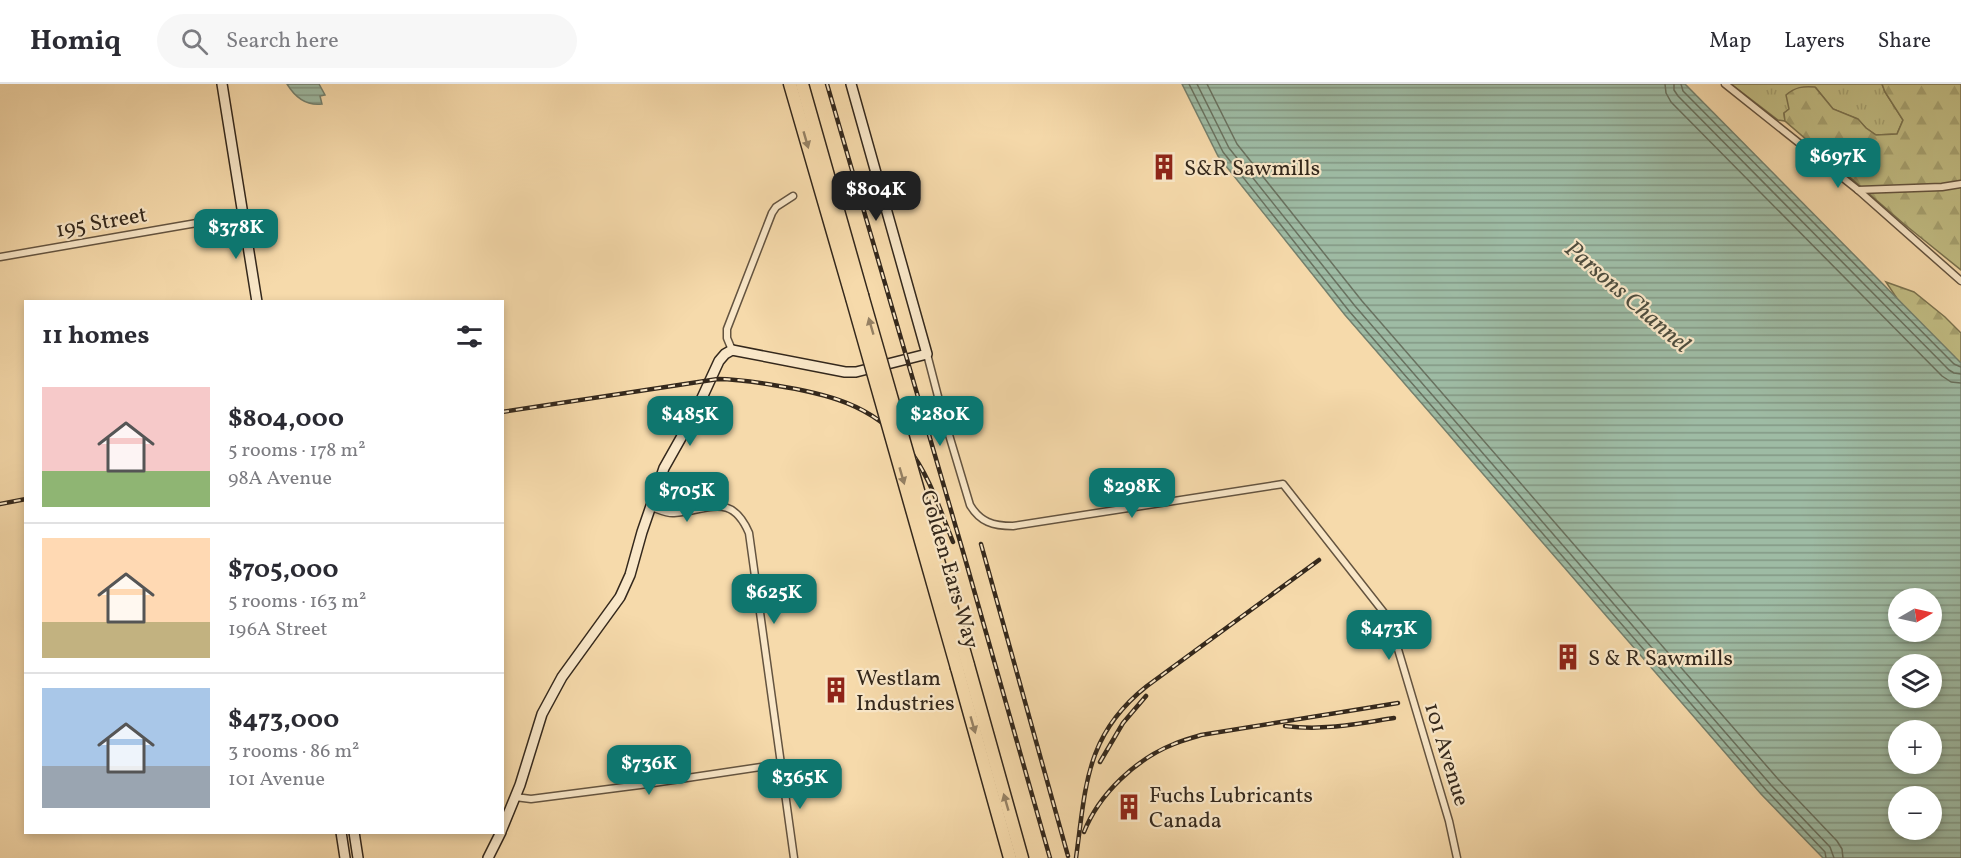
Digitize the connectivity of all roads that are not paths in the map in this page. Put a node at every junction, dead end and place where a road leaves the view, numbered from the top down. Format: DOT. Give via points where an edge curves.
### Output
graph roads {
  1 [pos="222,84"];
  2 [pos="790,84"];
  3 [pos="802,84"];
  4 [pos="851,84"];
  5 [pos="1725,84"];
  6 [pos="1961,184"];
  7 [pos="1858,190"];
  8 [pos="794,196"];
  9 [pos="243,215"];
  10 [pos="0,257"];
  11 [pos="1961,280"];
  12 [pos="857,297"];
  13 [pos="257,300"];
  14 [pos="732,350"];
  15 [pos="927,354"];
  16 [pos="651,507"];
  17 [pos="962,667"];
  18 [pos="782,764"];
  19 [pos="515,797"];
  20 [pos="504,826"];
  21 [pos="341,834"];
  22 [pos="354,834"];
  23 [pos="500,834"];
  24 [pos="345,858"];
  25 [pos="358,858"];
  26 [pos="488,858"];
  27 [pos="794,858"];
  28 [pos="1010,858"];
  29 [pos="1022,858"];
  30 [pos="1457,858"];
  1 -- 9 [label="street"];
  2 -- 12 [label="highway, Golden Ears Way, one-way"];
  3 -- 12 [label="highway, Golden Ears Way"];
  4 -- 15 [label="street"];
  5 -- 7 [label="street"];
  6 -- 7 [label="street"];
  7 -- 11 [label="street"];
  8 -- 14 [label="street" via="772,213 727,329"];
  9 -- 10 [label="street, 195 Street"];
  9 -- 13 [label="street"];
  12 -- 17 [label="highway, Golden Ears Way, bridge"];
  14 -- 15 [label="street" via="845,372"];
  14 -- 16 [label="street" via="719,361 664,468"];
  15 -- 30 [label="street, 101 Avenue" via="970,505 978,517 994,525 1013,526 1284,484 1389,619"];
  16 -- 18 [label="street" via="671,514 728,507 744,522 749,533"];
  16 -- 19 [label="street" via="620,597 562,677 542,714"];
  17 -- 28 [label="highway, Golden Ears Way, one-way"];
  29 -- 17 [label="highway, Golden Ears Way, one-way"];
  18 -- 19 [label="street" via="531,799"];
  18 -- 27 [label="street"];
  19 -- 20 [label="street"];
  21 -- 24 [label="street"];
  22 -- 25 [label="street"];
  23 -- 26 [label="street"];
}
